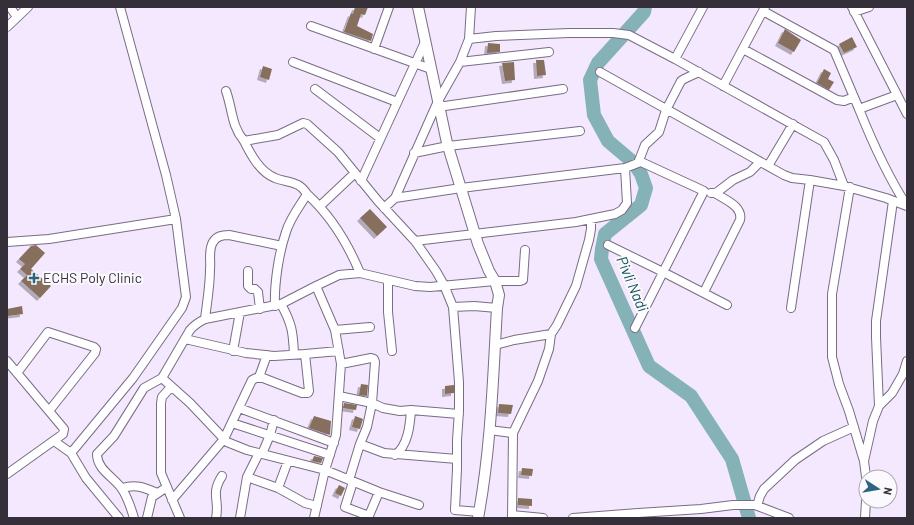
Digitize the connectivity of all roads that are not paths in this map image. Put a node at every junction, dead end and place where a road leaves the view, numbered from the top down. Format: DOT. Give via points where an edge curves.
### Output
graph roads {
  1 [pos="10,7"];
  2 [pos="28,7"];
  3 [pos="120,7"];
  4 [pos="389,7"];
  5 [pos="418,7"];
  6 [pos="471,7"];
  7 [pos="702,7"];
  8 [pos="869,7"];
  9 [pos="764,9"];
  10 [pos="853,9"];
  11 [pos="17,17"];
  12 [pos="311,26"];
  13 [pos="7,28"];
  14 [pos="469,39"];
  15 [pos="425,42"];
  16 [pos="374,49"];
  17 [pos="743,49"];
  18 [pos="549,52"];
  19 [pos="675,59"];
  20 [pos="293,62"];
  21 [pos="460,62"];
  22 [pos="415,64"];
  23 [pos="431,69"];
  24 [pos="600,72"];
  25 [pos="699,72"];
  26 [pos="723,86"];
  27 [pos="315,89"];
  28 [pos="563,90"];
  29 [pos="226,91"];
  30 [pos="854,97"];
  31 [pos="901,97"];
  32 [pos="397,102"];
  33 [pos="438,104"];
  34 [pos="859,109"];
  35 [pos="666,110"];
  36 [pos="907,114"];
  37 [pos="793,124"];
  38 [pos="580,131"];
  39 [pos="380,138"];
  40 [pos="244,141"];
  41 [pos="448,146"];
  42 [pos="414,153"];
  43 [pos="760,162"];
  44 [pos="632,165"];
  45 [pos="768,166"];
  46 [pos="355,174"];
  47 [pos="810,180"];
  48 [pos="361,181"];
  49 [pos="847,187"];
  50 [pos="461,188"];
  51 [pos="704,191"];
  52 [pos="714,193"];
  53 [pos="307,194"];
  54 [pos="395,198"];
  55 [pos="893,201"];
  56 [pos="906,204"];
  57 [pos="320,206"];
  58 [pos="384,208"];
  59 [pos="176,219"];
  60 [pos="591,220"];
  61 [pos="475,234"];
  62 [pos="415,241"];
  63 [pos="7,242"];
  64 [pos="608,245"];
  65 [pos="282,246"];
  66 [pos="525,250"];
  67 [pos="248,271"];
  68 [pos="663,272"];
  69 [pos="360,273"];
  70 [pos="388,280"];
  71 [pos="495,281"];
  72 [pos="444,284"];
  73 [pos="316,286"];
  74 [pos="704,292"];
  75 [pos="278,305"];
  76 [pos="728,305"];
  77 [pos="453,307"];
  78 [pos="497,308"];
  79 [pos="791,308"];
  80 [pos="260,309"];
  81 [pos="240,312"];
  82 [pos="205,319"];
  83 [pos="370,327"];
  84 [pos="635,328"];
  85 [pos="335,330"];
  86 [pos="551,334"];
  87 [pos="185,339"];
  88 [pos="495,345"];
  89 [pos="233,351"];
  90 [pos="339,351"];
  91 [pos="392,351"];
  92 [pos="294,354"];
  93 [pos="305,354"];
  94 [pos="267,355"];
  95 [pos="7,361"];
  96 [pos="907,361"];
  97 [pos="342,364"];
  98 [pos="17,373"];
  99 [pos="259,377"];
  100 [pos="162,378"];
  101 [pos="171,387"];
  102 [pos="339,396"];
  103 [pos="372,403"];
  104 [pos="879,406"];
  105 [pos="240,408"];
  106 [pos="411,410"];
  107 [pos="49,411"];
  108 [pos="459,414"];
  109 [pos="274,420"];
  110 [pos="232,424"];
  111 [pos="854,427"];
  112 [pos="489,430"];
  113 [pos="513,433"];
  114 [pos="270,435"];
  115 [pos="224,439"];
  116 [pos="54,441"];
  117 [pos="334,442"];
  118 [pos="360,444"];
  119 [pos="71,453"];
  120 [pos="260,454"];
  121 [pos="330,455"];
  122 [pos="395,455"];
  123 [pos="457,460"];
  124 [pos="288,461"];
  125 [pos="864,462"];
  126 [pos="865,469"];
  127 [pos="325,470"];
  128 [pos="7,474"];
  129 [pos="222,476"];
  130 [pos="247,477"];
  131 [pos="351,481"];
  132 [pos="167,487"];
  133 [pos="122,488"];
  134 [pos="278,488"];
  135 [pos="379,492"];
  136 [pos="157,493"];
  137 [pos="172,500"];
  138 [pos="317,506"];
  139 [pos="419,506"];
  140 [pos="756,506"];
  141 [pos="479,515"];
  142 [pos="368,517"];
  143 [pos="512,517"];
  144 [pos="119,518"];
  145 [pos="134,518"];
  146 [pos="147,518"];
  147 [pos="180,518"];
  148 [pos="216,518"];
  149 [pos="240,518"];
  150 [pos="314,518"];
  151 [pos="543,518"];
  152 [pos="573,518"];
  153 [pos="789,518"];
  1 -- 11 [label="street"];
  2 -- 11 [label="street"];
  3 -- 59 [label="street"];
  4 -- 16 [label="street"];
  5 -- 15 [label="street"];
  6 -- 14 [label="street"];
  7 -- 19 [label="street"];
  8 -- 10 [label="street"];
  9 -- 17 [label="street"];
  9 -- 30 [label="street" via="834,50"];
  10 -- 31 [label="street"];
  11 -- 13 [label="street"];
  12 -- 16 [label="street"];
  14 -- 19 [label="street" via="613,33 629,35"];
  14 -- 21 [label="street"];
  15 -- 22 [label="street"];
  15 -- 23 [label="street"];
  16 -- 22 [label="street"];
  17 -- 26 [label="street"];
  17 -- 30 [label="street" via="837,100 844,101"];
  18 -- 21 [label="street"];
  19 -- 25 [label="street"];
  20 -- 32 [label="street"];
  21 -- 33 [label="street"];
  22 -- 23 [label="street"];
  22 -- 32 [label="street"];
  23 -- 33 [label="street"];
  24 -- 35 [label="street"];
  25 -- 26 [label="street"];
  25 -- 35 [label="street" via="681,82"];
  26 -- 37 [label="street"];
  27 -- 39 [label="street"];
  28 -- 33 [label="street"];
  29 -- 40 [label="street" via="234,126"];
  30 -- 34 [label="street"];
  31 -- 34 [label="street"];
  31 -- 36 [label="street"];
  32 -- 39 [label="street"];
  33 -- 41 [label="street"];
  33 -- 42 [label="street"];
  34 -- 56 [label="street" via="871,140"];
  35 -- 43 [label="street"];
  35 -- 44 [label="street" via="659,132 645,144"];
  37 -- 45 [label="street"];
  37 -- 49 [label="street" via="824,142"];
  38 -- 41 [label="street"];
  39 -- 48 [label="street"];
  40 -- 46 [label="street" via="278,135 303,123 338,152"];
  40 -- 53 [label="street" via="254,160 268,174 299,186"];
  41 -- 42 [label="street"];
  41 -- 50 [label="street"];
  42 -- 54 [label="street"];
  43 -- 45 [label="street"];
  43 -- 52 [label="street" via="750,172"];
  44 -- 50 [label="street"];
  44 -- 51 [label="street"];
  44 -- 60 [label="street" via="625,207 615,214"];
  45 -- 47 [label="street" via="784,176"];
  46 -- 48 [label="street"];
  46 -- 57 [label="street"];
  47 -- 49 [label="street"];
  47 -- 79 [label="street"];
  48 -- 58 [label="street"];
  49 -- 55 [label="street"];
  49 -- 111 [label="street" via="832,294 832,358"];
  50 -- 54 [label="street"];
  50 -- 61 [label="street"];
  51 -- 52 [label="street"];
  51 -- 68 [label="street"];
  52 -- 74 [label="street" via="738,209 741,215"];
  53 -- 57 [label="street"];
  53 -- 65 [label="street" via="291,220"];
  54 -- 58 [label="street"];
  55 -- 56 [label="street"];
  55 -- 104 [label="street" via="876,321"];
  57 -- 69 [label="street" via="337,230"];
  58 -- 62 [label="street"];
  59 -- 63 [label="street" via="49,240"];
  59 -- 119 [label="street" via="186,297 182,308 133,378"];
  60 -- 61 [label="street"];
  60 -- 86 [label="street" via="589,240 576,286"];
  61 -- 62 [label="street"];
  61 -- 71 [label="street"];
  62 -- 72 [label="street"];
  64 -- 68 [label="street"];
  65 -- 75 [label="street" via="276,283"];
  65 -- 82 [label="street" via="229,235 217,237 210,250"];
  66 -- 71 [label="street" via="522,281"];
  67 -- 80 [label="street" via="248,286 258,292"];
  68 -- 74 [label="street"];
  68 -- 84 [label="street"];
  69 -- 70 [label="street"];
  69 -- 73 [label="street" via="339,275"];
  70 -- 72 [label="street" via="415,286 430,287"];
  70 -- 91 [label="street"];
  71 -- 72 [label="street"];
  71 -- 78 [label="street" via="499,295"];
  72 -- 77 [label="street"];
  73 -- 75 [label="street"];
  73 -- 85 [label="street"];
  74 -- 76 [label="street"];
  75 -- 80 [label="street"];
  75 -- 92 [label="street" via="289,319 292,328"];
  77 -- 78 [label="street"];
  77 -- 108 [label="street"];
  78 -- 88 [label="street"];
  80 -- 81 [label="street"];
  81 -- 82 [label="street"];
  81 -- 89 [label="street"];
  82 -- 87 [label="street" via="195,324"];
  83 -- 85 [label="street"];
  85 -- 90 [label="street"];
  86 -- 88 [label="street"];
  86 -- 113 [label="street" via="549,349 538,381"];
  87 -- 89 [label="street"];
  87 -- 100 [label="street"];
  88 -- 112 [label="street"];
  89 -- 94 [label="street"];
  90 -- 93 [label="street"];
  90 -- 97 [label="street"];
  92 -- 93 [label="street"];
  92 -- 94 [label="street"];
  93 -- 99 [label="street" via="308,393"];
  94 -- 99 [label="street"];
  95 -- 98 [label="street"];
  96 -- 104 [label="street" via="892,393"];
  97 -- 102 [label="street"];
  97 -- 103 [label="street" via="374,359"];
  98 -- 107 [label="street"];
  98 -- 107 [label="street" via="48,332 96,349"];
  99 -- 105 [label="street" via="252,380"];
  100 -- 101 [label="street"];
  100 -- 133 [label="street" via="144,388 114,436 97,454 98,464"];
  101 -- 115 [label="street"];
  101 -- 132 [label="street" via="162,397 161,403 161,474"];
  102 -- 103 [label="street"];
  102 -- 117 [label="street"];
  103 -- 106 [label="street" via="383,408"];
  103 -- 118 [label="street" via="367,428"];
  104 -- 125 [label="street"];
  105 -- 109 [label="street"];
  105 -- 110 [label="street"];
  106 -- 108 [label="street"];
  106 -- 122 [label="street" via="405,442"];
  107 -- 116 [label="street" via="64,429 63,434"];
  108 -- 123 [label="street"];
  109 -- 114 [label="street"];
  109 -- 117 [label="street"];
  110 -- 114 [label="street"];
  110 -- 115 [label="street"];
  111 -- 125 [label="street"];
  111 -- 140 [label="street" via="822,441 795,460 764,489"];
  112 -- 113 [label="street"];
  112 -- 141 [label="street"];
  113 -- 143 [label="street"];
  114 -- 120 [label="street"];
  114 -- 121 [label="street"];
  115 -- 120 [label="street"];
  115 -- 137 [label="street"];
  116 -- 119 [label="street"];
  116 -- 128 [label="street"];
  117 -- 121 [label="street"];
  118 -- 122 [label="street"];
  118 -- 131 [label="street"];
  119 -- 144 [label="street" via="86,478"];
  120 -- 124 [label="street"];
  120 -- 130 [label="street"];
  121 -- 127 [label="street"];
  122 -- 123 [label="street"];
  123 -- 141 [label="street" via="455,510"];
  124 -- 127 [label="street"];
  124 -- 134 [label="street"];
  125 -- 126 [label="street"];
  127 -- 131 [label="street"];
  127 -- 138 [label="street"];
  129 -- 148 [label="street" via="215,490"];
  130 -- 134 [label="street"];
  130 -- 149 [label="street"];
  131 -- 135 [label="street"];
  131 -- 142 [label="street" via="345,507"];
  132 -- 136 [label="street"];
  132 -- 137 [label="street"];
  133 -- 136 [label="street" via="137,485"];
  133 -- 145 [label="street"];
  134 -- 138 [label="street" via="305,503"];
  135 -- 139 [label="street"];
  135 -- 142 [label="street"];
  136 -- 146 [label="street" via="152,497"];
  137 -- 147 [label="street"];
  138 -- 150 [label="street"];
  140 -- 152 [label="street" via="733,505"];
  140 -- 153 [label="street"];
  143 -- 151 [label="street"];
}
